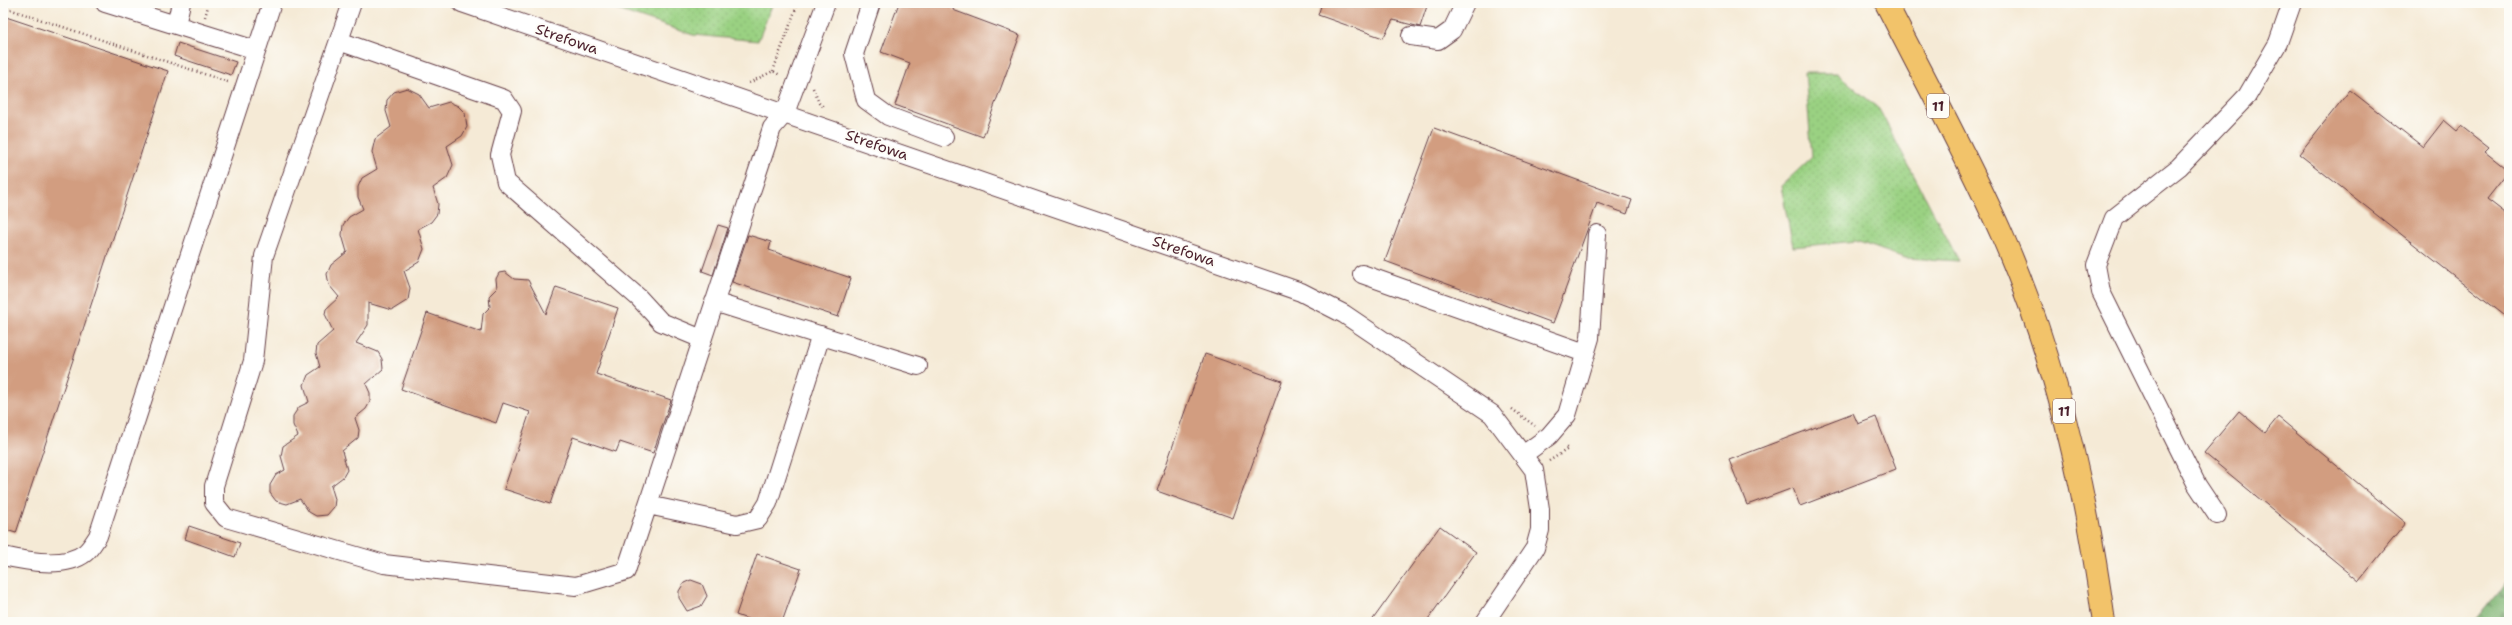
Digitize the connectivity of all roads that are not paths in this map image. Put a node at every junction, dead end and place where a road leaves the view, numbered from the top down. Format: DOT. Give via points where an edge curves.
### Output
graph roads {
  1 [pos="105,3"];
  2 [pos="181,3"];
  3 [pos="272,3"];
  4 [pos="352,3"];
  5 [pos="462,3"];
  6 [pos="826,3"];
  7 [pos="871,3"];
  8 [pos="1465,3"];
  9 [pos="1886,3"];
  10 [pos="2292,3"];
  11 [pos="176,25"];
  12 [pos="1411,36"];
  13 [pos="339,41"];
  14 [pos="256,50"];
  15 [pos="785,113"];
  16 [pos="944,137"];
  17 [pos="1597,234"];
  18 [pos="1362,274"];
  19 [pos="714,302"];
  20 [pos="821,335"];
  21 [pos="702,339"];
  22 [pos="1585,353"];
  23 [pos="918,366"];
  24 [pos="1523,455"];
  25 [pos="648,506"];
  26 [pos="2217,515"];
  27 [pos="3,556"];
  28 [pos="1485,622"];
  29 [pos="2104,622"];
  1 -- 11 [label="street"];
  2 -- 11 [label="street"];
  3 -- 14 [label="street"];
  4 -- 13 [label="street"];
  5 -- 15 [label="street, Strefowa"];
  6 -- 15 [label="street"];
  7 -- 16 [label="street" via="854,54 866,100 888,116"];
  8 -- 12 [label="street" via="1452,30 1438,40"];
  9 -- 29 [label="highway, 11" via="2002,235 2037,326 2056,382 2080,477"];
  10 -- 26 [label="street" via="2278,43 2247,96 2179,167 2114,218 2096,265 2101,292 2197,485"];
  11 -- 14 [label="street"];
  13 -- 21 [label="street" via="504,99 512,111 500,155 506,182 638,298 661,322"];
  13 -- 25 [label="street" via="264,256 253,361 214,486 214,503 226,518 384,564 576,586 626,571"];
  14 -- 27 [label="street" via="98,536 84,554 62,561 38,564"];
  15 -- 19 [label="street" via="772,128"];
  15 -- 24 [label="street, Strefowa" via="1313,296 1344,314 1492,414"];
  17 -- 22 [label="street" via="1590,338"];
  18 -- 22 [label="street"];
  19 -- 20 [label="street"];
  19 -- 21 [label="street"];
  20 -- 23 [label="street"];
  20 -- 25 [label="street" via="768,504 758,519 737,524"];
  21 -- 25 [label="street"];
  22 -- 24 [label="street" via="1567,415 1550,436"];
  24 -- 28 [label="street, Strefowa" via="1534,470 1540,508 1540,530 1535,548"];
}
